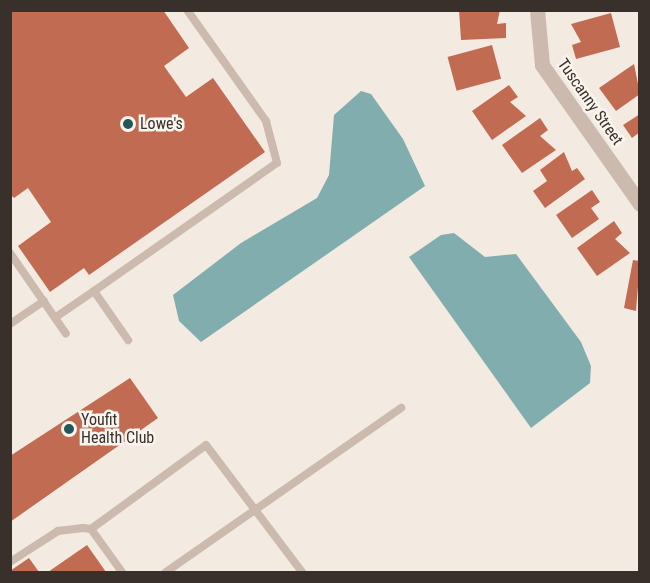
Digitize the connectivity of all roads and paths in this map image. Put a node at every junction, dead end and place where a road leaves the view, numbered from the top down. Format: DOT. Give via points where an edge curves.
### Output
graph roads {
  1 [pos="188,10"];
  2 [pos="537,10"];
  3 [pos="639,204"];
  4 [pos="10,253"];
  5 [pos="94,291"];
  6 [pos="44,301"];
  7 [pos="56,317"];
  8 [pos="10,324"];
  9 [pos="66,334"];
  10 [pos="128,340"];
  11 [pos="401,408"];
  12 [pos="256,508"];
  13 [pos="91,528"];
  14 [pos="10,562"];
  15 [pos="122,573"];
  16 [pos="166,573"];
  17 [pos="302,573"];
  1 -- 5 [label="lane" via="266,121 278,164"];
  2 -- 3 [label="street, Tuscanny Street" via="542,65"];
  4 -- 6 [label="lane"];
  5 -- 7 [label="lane"];
  5 -- 10 [label="lane"];
  6 -- 7 [label="lane"];
  6 -- 8 [label="lane"];
  7 -- 9 [label="lane"];
  11 -- 12 [label="lane"];
  12 -- 13 [label="lane" via="206,445"];
  12 -- 16 [label="lane"];
  12 -- 17 [label="lane"];
  13 -- 14 [label="lane" via="58,531"];
  13 -- 15 [label="lane"];
}
